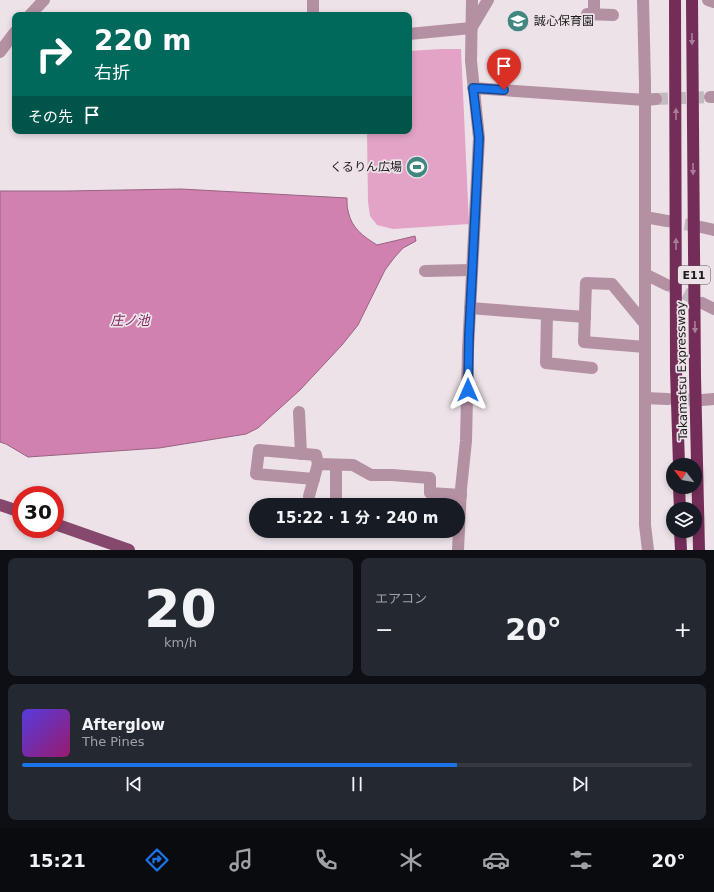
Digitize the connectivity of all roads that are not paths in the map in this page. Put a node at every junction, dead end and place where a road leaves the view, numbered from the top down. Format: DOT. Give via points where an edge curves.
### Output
graph roads {
  1 [pos="44,0"];
  2 [pos="313,0"];
  3 [pos="472,0"];
  4 [pos="488,0"];
  5 [pos="594,0"];
  6 [pos="644,0"];
  7 [pos="675,0"];
  8 [pos="692,0"];
  9 [pos="708,0"];
  10 [pos="714,2"];
  11 [pos="33,12"];
  12 [pos="313,12"];
  13 [pos="613,15"];
  14 [pos="471,28"];
  15 [pos="412,34"];
  16 [pos="12,36"];
  17 [pos="0,52"];
  18 [pos="473,88"];
  19 [pos="650,99"];
  20 [pos="645,217"];
  21 [pos="667,221"];
  22 [pos="701,227"];
  23 [pos="714,230"];
  24 [pos="472,270"];
  25 [pos="425,271"];
  26 [pos="645,274"];
  27 [pos="667,285"];
  28 [pos="702,303"];
  29 [pos="470,308"];
  30 [pos="714,309"];
  31 [pos="547,314"];
  32 [pos="585,317"];
  33 [pos="645,324"];
  34 [pos="645,347"];
  35 [pos="592,368"];
  36 [pos="645,398"];
  37 [pos="667,399"];
  38 [pos="299,412"];
  39 [pos="301,454"];
  40 [pos="679,458"];
  41 [pos="318,464"];
  42 [pos="336,464"];
  43 [pos="314,479"];
  44 [pos="461,495"];
  45 [pos="309,496"];
  46 [pos="336,498"];
  47 [pos="0,505"];
  48 [pos="12,509"];
  49 [pos="64,527"];
  50 [pos="680,538"];
  51 [pos="129,550"];
  52 [pos="458,550"];
  53 [pos="648,550"];
  54 [pos="681,550"];
  55 [pos="699,550"];
  1 -- 11 [label="street"];
  2 -- 12 [label="street"];
  3 -- 14 [label="street"];
  4 -- 14 [label="street"];
  5 -- 13 [label="street" via="590,14"];
  6 -- 19 [label="street"];
  40 -- 7 [label="highway, Takamatsu Expressway / E11, one-way" via="676,371"];
  8 -- 55 [label="highway, Takamatsu Expressway / E11, one-way"];
  9 -- 10 [label="street"];
  14 -- 15 [label="street"];
  14 -- 18 [label="street" via="470,61"];
  16 -- 17 [label="street"];
  18 -- 19 [label="street"];
  18 -- 24 [label="street" via="479,138"];
  19 -- 20 [label="street"];
  20 -- 21 [label="street"];
  20 -- 26 [label="street"];
  22 -- 23 [label="street"];
  24 -- 25 [label="street"];
  24 -- 29 [label="street"];
  26 -- 27 [label="street"];
  26 -- 33 [label="street"];
  28 -- 30 [label="street"];
  29 -- 31 [label="street"];
  29 -- 44 [label="street" via="466,442"];
  31 -- 32 [label="street"];
  31 -- 35 [label="street" via="546,364"];
  32 -- 33 [label="street" via="586,283 612,284"];
  32 -- 34 [label="street" via="584,342"];
  33 -- 34 [label="street"];
  34 -- 36 [label="street"];
  36 -- 37 [label="street"];
  36 -- 53 [label="street" via="645,525"];
  38 -- 39 [label="street"];
  39 -- 41 [label="street" via="316,455"];
  39 -- 43 [label="street" via="258,450 256,474"];
  41 -- 42 [label="street"];
  41 -- 43 [label="street"];
  42 -- 44 [label="street" via="353,465 371,475 430,478 430,493"];
  42 -- 46 [label="street"];
  43 -- 45 [label="street"];
  44 -- 52 [label="street"];
  47 -- 48 [label="main road"];
  49 -- 51 [label="main road"];
  50 -- 54 [label="highway"];
}
